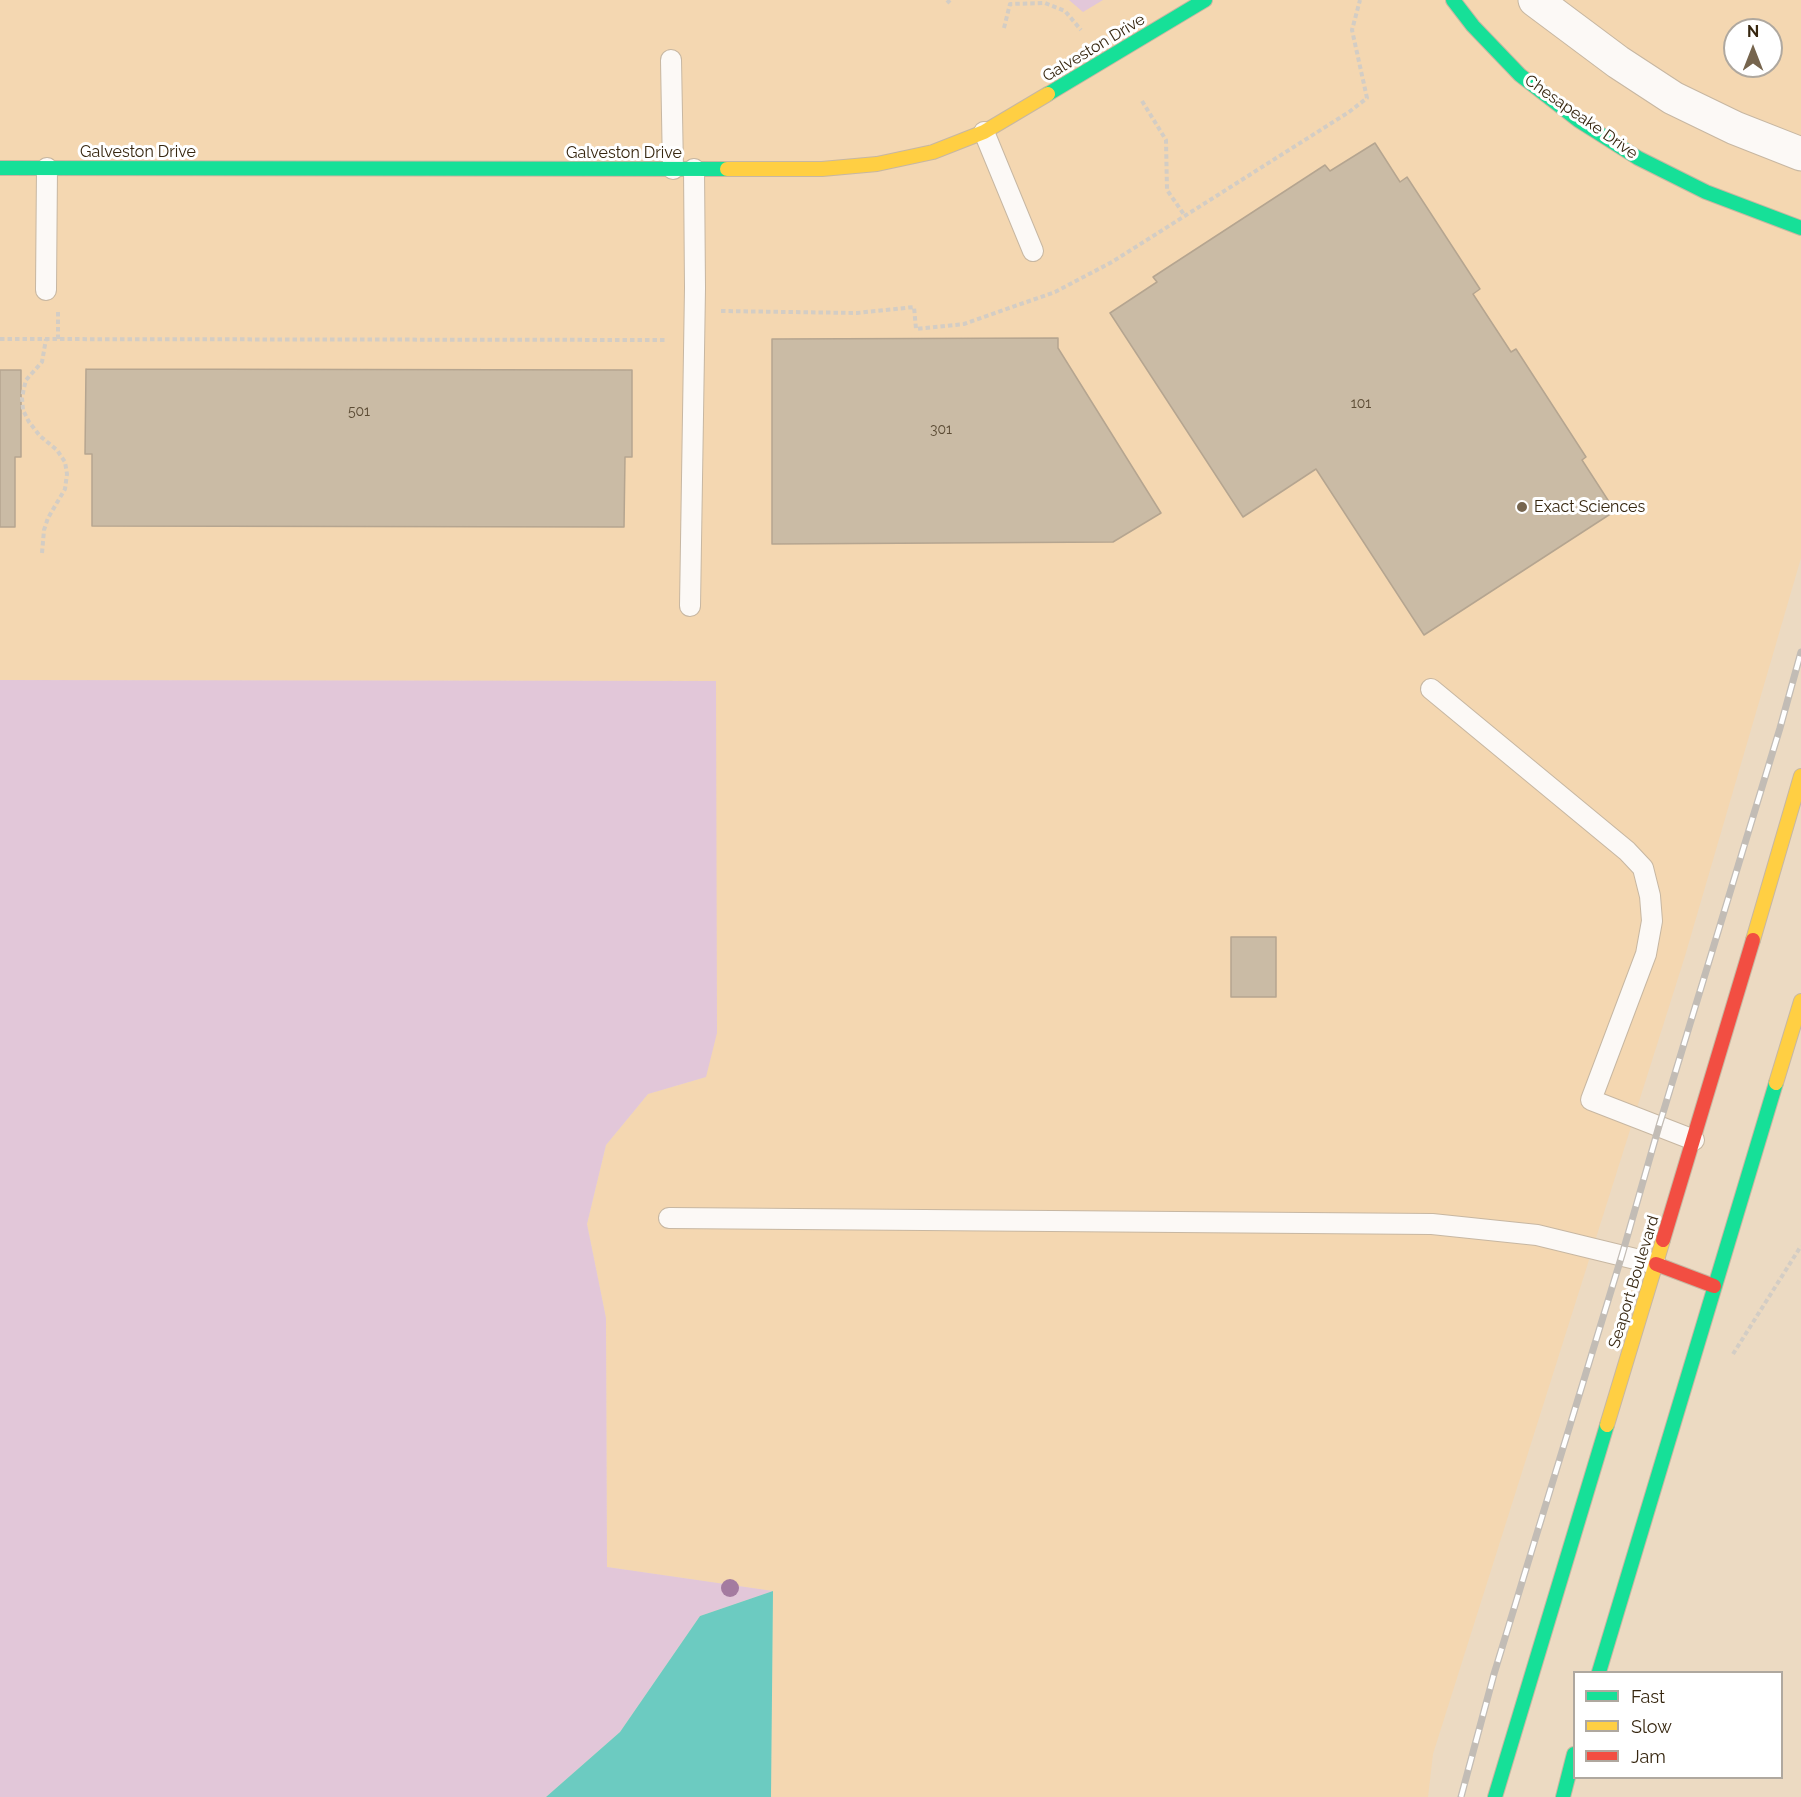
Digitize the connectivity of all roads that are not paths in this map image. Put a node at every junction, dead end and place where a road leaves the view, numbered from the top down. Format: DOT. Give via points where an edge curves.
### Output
graph roads {
  1 [pos="1205,0"];
  2 [pos="1453,0"];
  3 [pos="1535,0"];
  4 [pos="671,60"];
  5 [pos="984,132"];
  6 [pos="1801,154"];
  7 [pos="0,168"];
  8 [pos="47,168"];
  9 [pos="673,169"];
  10 [pos="694,169"];
  11 [pos="1801,228"];
  12 [pos="1033,251"];
  13 [pos="46,290"];
  14 [pos="690,606"];
  15 [pos="1431,689"];
  16 [pos="1801,776"];
  17 [pos="1801,1001"];
  18 [pos="1695,1140"];
  19 [pos="669,1218"];
  20 [pos="1656,1264"];
  21 [pos="1714,1286"];
  22 [pos="1599,1671"];
  23 [pos="1573,1761"];
  24 [pos="1495,1797"];
  25 [pos="1563,1797"];
  1 -- 5 [label="main road, Galveston Drive"];
  2 -- 11 [label="main road, Chesapeake Drive" via="1520,75 1578,120 1638,158 1706,192"];
  3 -- 6 [label="street" via="1673,98"];
  4 -- 9 [label="lane"];
  5 -- 10 [label="main road, Galveston Drive" via="933,152 877,164 822,169"];
  5 -- 12 [label="lane"];
  7 -- 8 [label="main road, Galveston Drive"];
  8 -- 9 [label="main road, Galveston Drive"];
  8 -- 13 [label="lane"];
  9 -- 10 [label="main road, Galveston Drive"];
  10 -- 14 [label="lane"];
  15 -- 18 [label="lane" via="1628,851 1643,868 1652,921 1646,954 1591,1100"];
  16 -- 18 [label="main road, Seaport Boulevard"];
  17 -- 21 [label="main road"];
  18 -- 20 [label="main road, Seaport Boulevard"];
  19 -- 20 [label="lane" via="1432,1224 1537,1235"];
  20 -- 21 [label="main road"];
  20 -- 24 [label="main road, Seaport Boulevard"];
  21 -- 22 [label="main road"];
  23 -- 25 [label="main road"];
}
